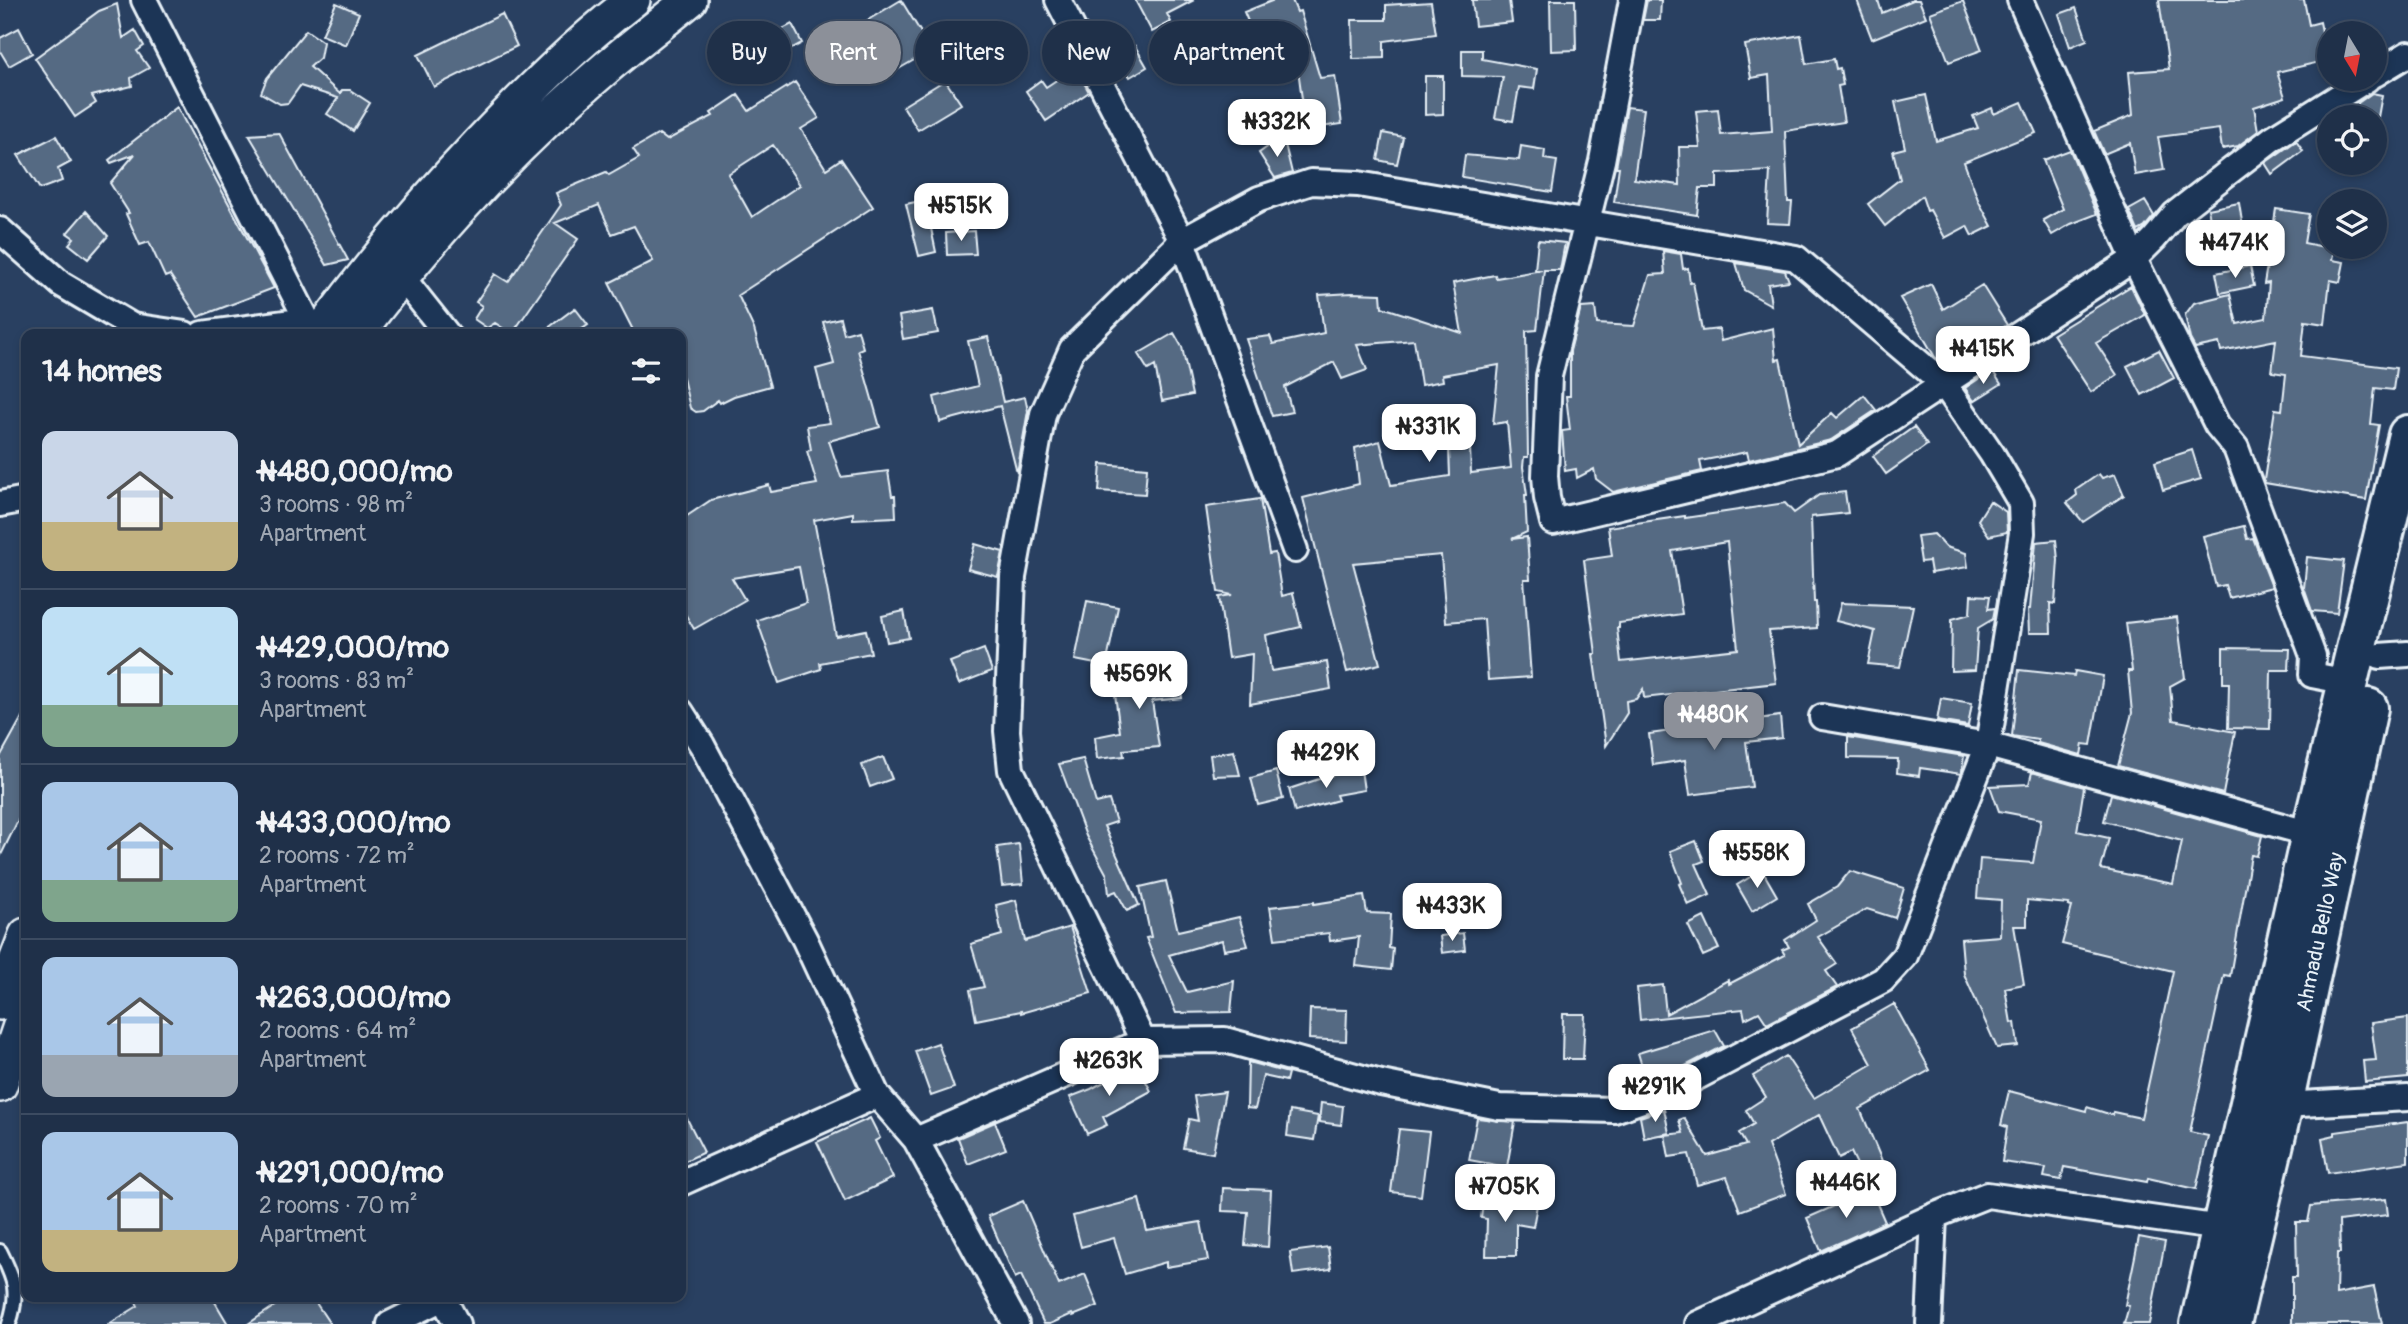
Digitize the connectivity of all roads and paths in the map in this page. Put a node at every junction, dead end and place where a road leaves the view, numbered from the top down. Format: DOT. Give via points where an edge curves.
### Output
graph roads {
  1 [pos="144,0"];
  2 [pos="633,0"];
  3 [pos="690,0"];
  4 [pos="1058,0"];
  5 [pos="1632,0"];
  6 [pos="2020,0"];
  7 [pos="2408,54"];
  8 [pos="2387,67"];
  9 [pos="2348,91"];
  10 [pos="1587,221"];
  11 [pos="0,230"];
  12 [pos="1182,241"];
  13 [pos="2134,259"];
  14 [pos="401,276"];
  15 [pos="152,329"];
  16 [pos="315,329"];
  17 [pos="361,329"];
  18 [pos="443,329"];
  19 [pos="1943,383"];
  20 [pos="2408,435"];
  21 [pos="21,500"];
  22 [pos="0,504"];
  23 [pos="2408,537"];
  24 [pos="1295,550"];
  25 [pos="2394,655"];
  26 [pos="2348,682"];
  27 [pos="1822,717"];
  28 [pos="686,720"];
  29 [pos="1988,745"];
  30 [pos="2311,834"];
  31 [pos="21,948"];
  32 [pos="0,1003"];
  33 [pos="21,1023"];
  34 [pos="1143,1041"];
  35 [pos="0,1085"];
  36 [pos="877,1095"];
  37 [pos="2408,1098"];
  38 [pos="2283,1105"];
  39 [pos="916,1140"];
  40 [pos="686,1181"];
  41 [pos="1934,1216"];
  42 [pos="2221,1228"];
  43 [pos="0,1251"];
  44 [pos="434,1302"];
  45 [pos="446,1302"];
  46 [pos="9,1324"];
  47 [pos="390,1324"];
  48 [pos="457,1324"];
  49 [pos="1016,1324"];
  50 [pos="1698,1324"];
  51 [pos="1929,1324"];
  52 [pos="2200,1324"];
  53 [pos="2231,1324"];
  1 -- 16 [label="street"];
  2 -- 16 [label="main road" via="534,85 424,201"];
  3 -- 14 [label="main road" via="532,135"];
  4 -- 12 [label="street"];
  5 -- 10 [label="street"];
  6 -- 13 [label="street"];
  7 -- 8 [label="street"];
  9 -- 13 [label="street" via="2273,138 2175,214"];
  10 -- 12 [label="street" via="1358,184 1311,182 1259,199"];
  10 -- 19 [label="street" via="1796,258"];
  10 -- 19 [label="street" via="1549,376 1545,476 1553,522 1837,454"];
  11 -- 15 [label="street" via="61,284 132,326"];
  12 -- 24 [label="street"];
  12 -- 34 [label="street" via="1072,349 1043,414 1013,577 1007,731 1011,770"];
  13 -- 19 [label="street"];
  13 -- 26 [label="street" via="2217,425 2236,448 2313,656 2312,675"];
  14 -- 17 [label="main road"];
  14 -- 18 [label="street"];
  19 -- 29 [label="street" via="2021,503 2022,533"];
  20 -- 26 [label="main road"];
  21 -- 22 [label="street"];
  23 -- 25 [label="main road, Ahmadu Bello Way"];
  25 -- 38 [label="main road, Ahmadu Bello Way"];
  26 -- 30 [label="main road"];
  27 -- 29 [label="street"];
  28 -- 36 [label="street" via="805,940"];
  29 -- 30 [label="street"];
  29 -- 34 [label="street" via="1905,956 1883,980 1676,1088 1614,1110 1499,1107 1381,1083 1225,1040"];
  30 -- 42 [label="main road"];
  31 -- 32 [label="main road"];
  33 -- 35 [label="main road"];
  34 -- 39 [label="street"];
  36 -- 39 [label="street"];
  36 -- 40 [label="street"];
  37 -- 38 [label="street"];
  38 -- 53 [label="main road, Ahmadu Bello Way"];
  39 -- 49 [label="street"];
  41 -- 42 [label="street" via="1987,1195"];
  41 -- 50 [label="street"];
  41 -- 51 [label="street"];
  42 -- 52 [label="main road"];
  43 -- 46 [label="lane" via="15,1280 15,1306"];
  44 -- 47 [label="street"];
  45 -- 48 [label="street"];
}
